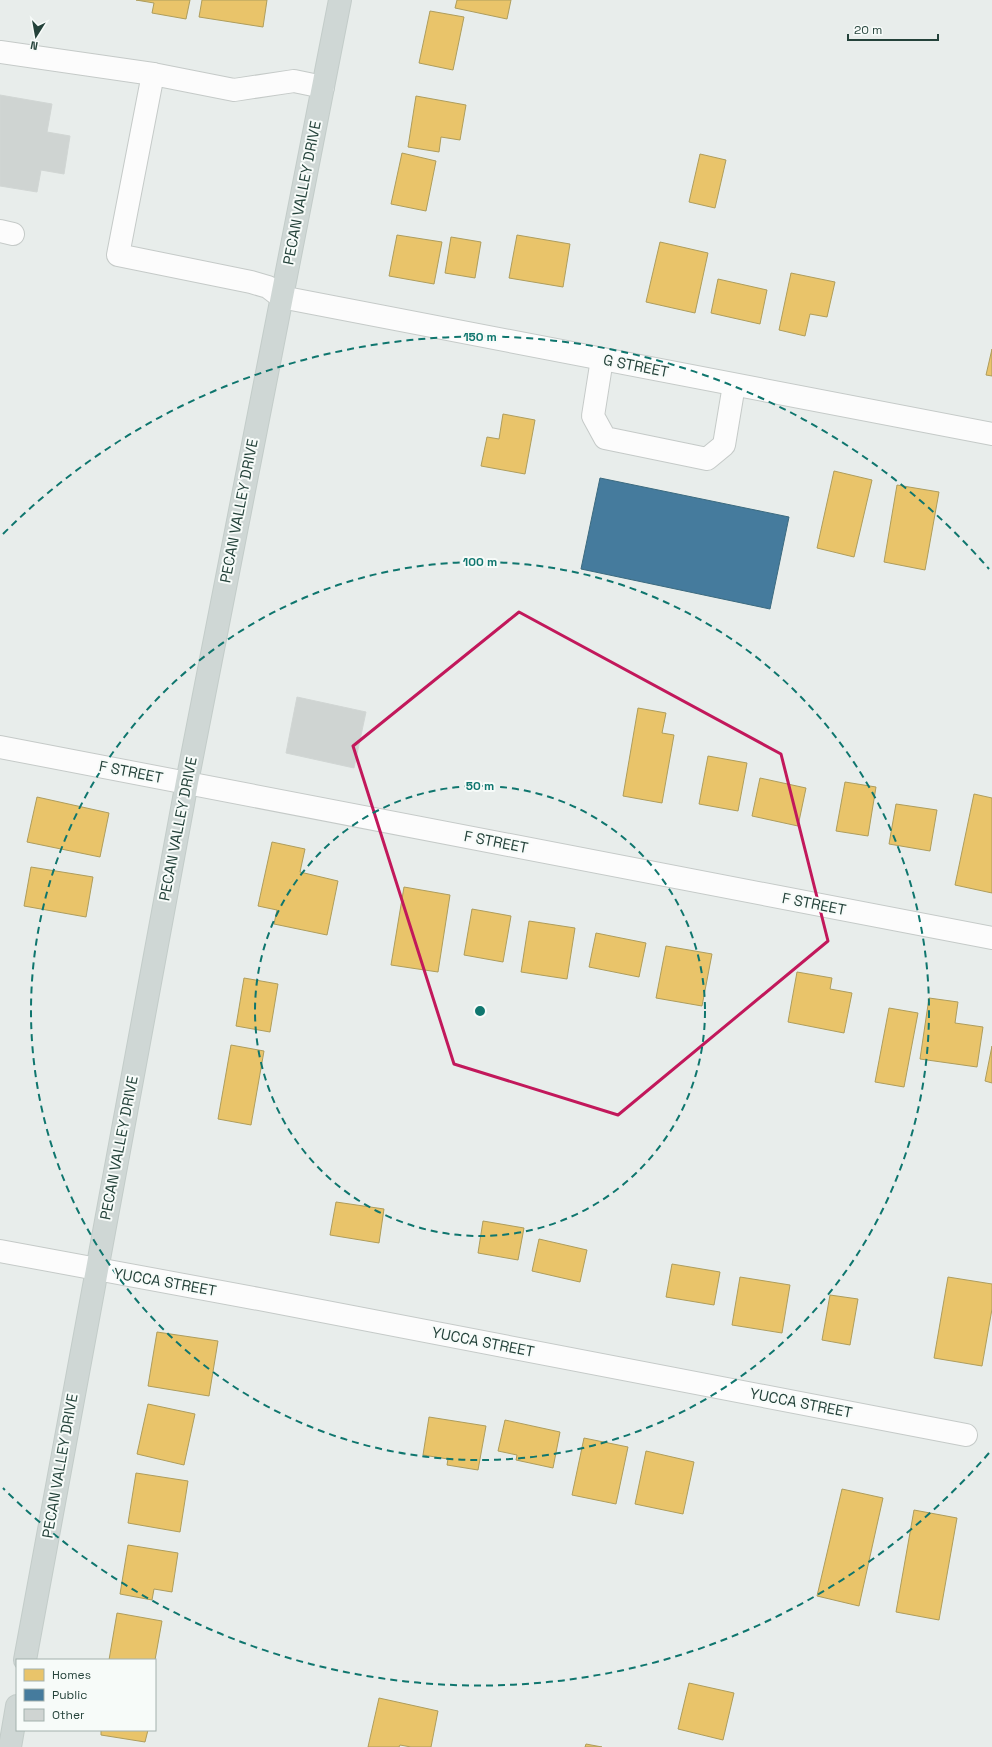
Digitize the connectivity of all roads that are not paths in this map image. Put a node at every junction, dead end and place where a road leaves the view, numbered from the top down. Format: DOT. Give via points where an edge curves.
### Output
graph roads {
  1 [pos="340,0"];
  2 [pos="0,52"];
  3 [pos="153,74"];
  4 [pos="323,87"];
  5 [pos="281,297"];
  6 [pos="602,359"];
  7 [pos="734,384"];
  8 [pos="992,434"];
  9 [pos="0,747"];
  10 [pos="187,782"];
  11 [pos="992,938"];
  12 [pos="0,1251"];
  13 [pos="96,1270"];
  14 [pos="966,1434"];
  15 [pos="25,1659"];
  16 [pos="16,1712"];
  17 [pos="10,1747"];
  1 -- 4 [label="main road, PECAN VALLEY DRIVE"];
  2 -- 3 [label="street"];
  3 -- 4 [label="street" via="234,90 294,81"];
  3 -- 5 [label="street" via="118,255 251,282 268,287"];
  4 -- 5 [label="main road, PECAN VALLEY DRIVE"];
  5 -- 6 [label="street, G STREET"];
  5 -- 10 [label="main road, PECAN VALLEY DRIVE"];
  6 -- 7 [label="street, G STREET"];
  6 -- 7 [label="street" via="593,416 605,438 707,459 724,445"];
  7 -- 8 [label="street, G STREET"];
  9 -- 10 [label="street, F STREET"];
  10 -- 11 [label="street, F STREET"];
  10 -- 13 [label="main road, PECAN VALLEY DRIVE"];
  12 -- 13 [label="street, YUCCA STREET"];
  13 -- 14 [label="street, YUCCA STREET"];
  13 -- 15 [label="main road, PECAN VALLEY DRIVE"];
  16 -- 17 [label="main road"];
}
